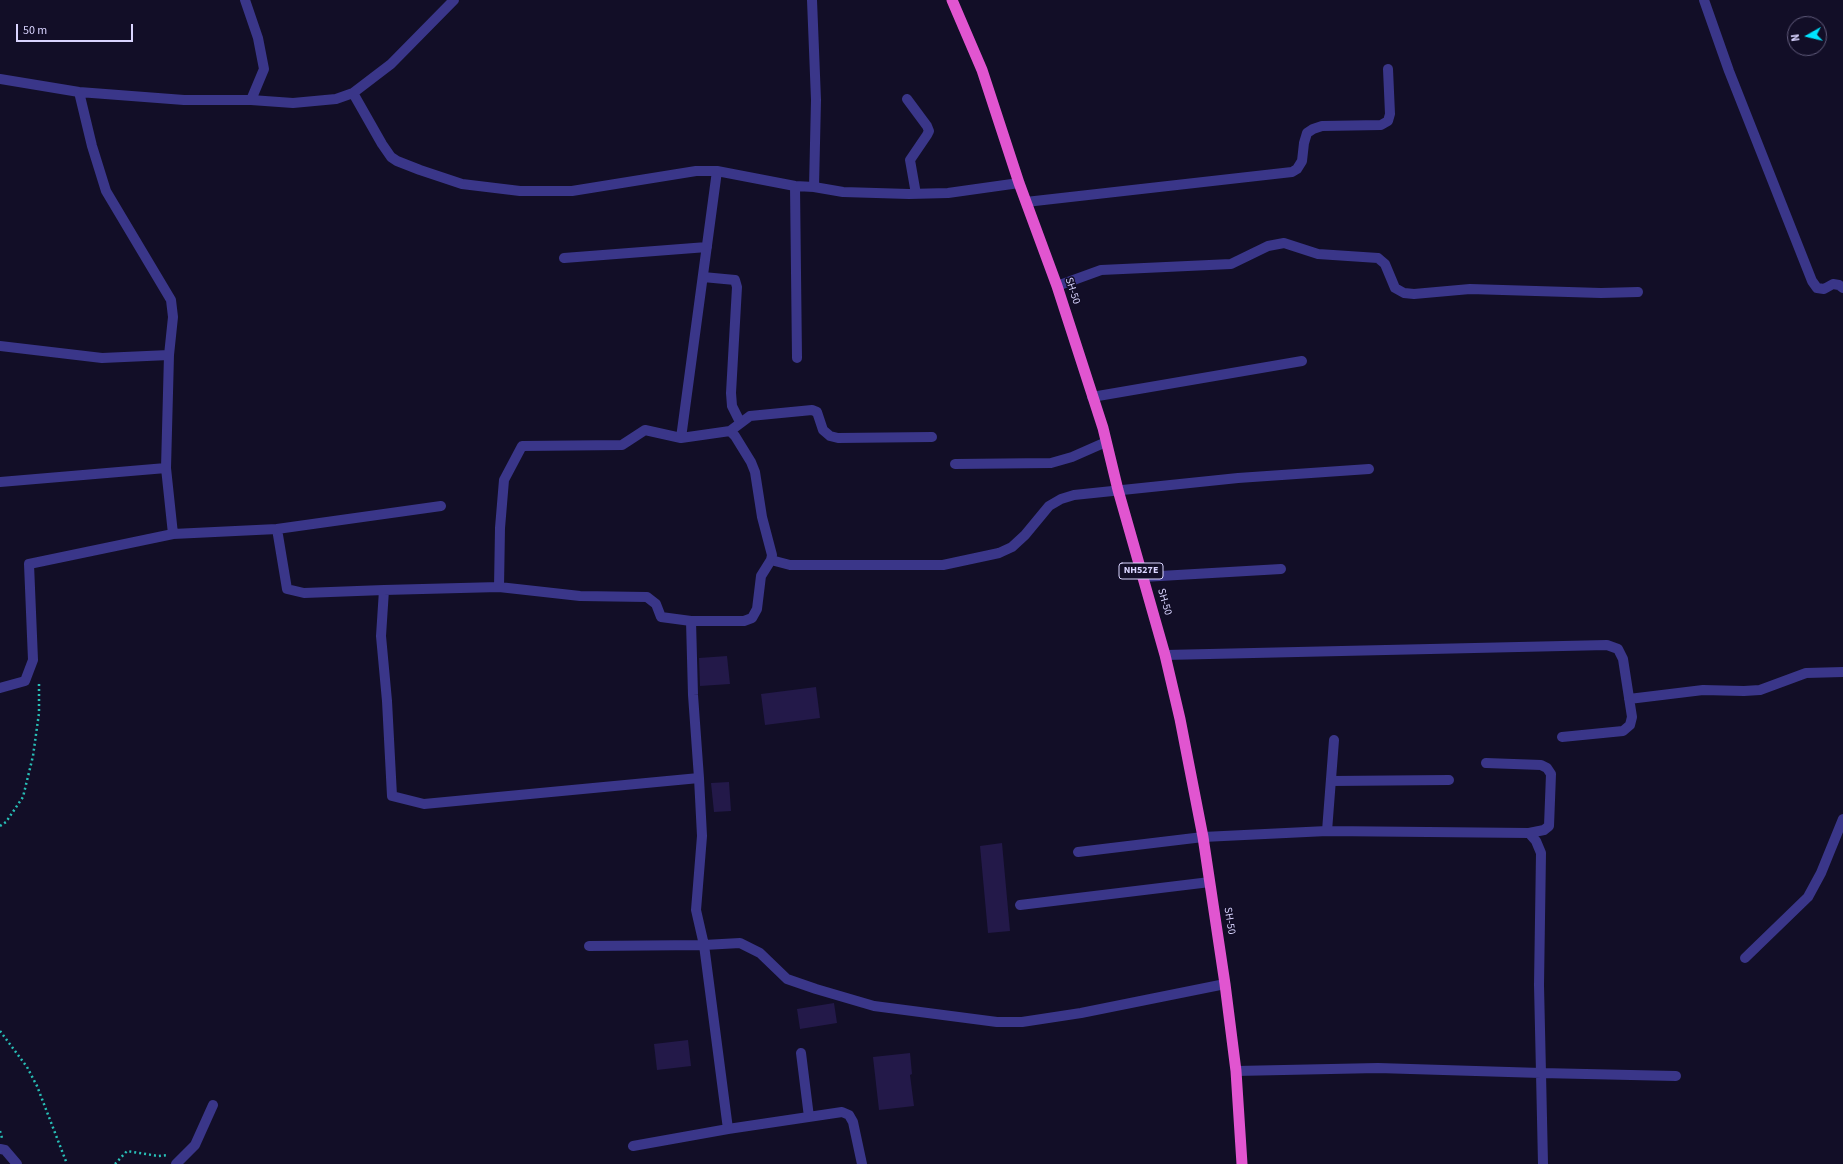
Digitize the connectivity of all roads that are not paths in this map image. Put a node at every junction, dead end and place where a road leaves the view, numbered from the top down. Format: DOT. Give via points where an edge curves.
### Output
graph roads {
  1 [pos="245,0"];
  2 [pos="441,0"];
  3 [pos="454,0"];
  4 [pos="812,0"];
  5 [pos="952,0"];
  6 [pos="1704,0"];
  7 [pos="442,11"];
  8 [pos="1388,69"];
  9 [pos="0,79"];
  10 [pos="79,92"];
  11 [pos="353,93"];
  12 [pos="907,99"];
  13 [pos="251,100"];
  14 [pos="717,171"];
  15 [pos="1019,182"];
  16 [pos="795,186"];
  17 [pos="814,187"];
  18 [pos="916,194"];
  19 [pos="1026,202"];
  20 [pos="707,247"];
  21 [pos="564,258"];
  22 [pos="703,277"];
  23 [pos="1842,285"];
  24 [pos="1057,286"];
  25 [pos="1638,292"];
  26 [pos="0,346"];
  27 [pos="169,355"];
  28 [pos="797,358"];
  29 [pos="1302,361"];
  30 [pos="1092,397"];
  31 [pos="740,422"];
  32 [pos="730,431"];
  33 [pos="932,437"];
  34 [pos="681,438"];
  35 [pos="1106,442"];
  36 [pos="955,464"];
  37 [pos="166,468"];
  38 [pos="1369,469"];
  39 [pos="0,482"];
  40 [pos="1118,490"];
  41 [pos="441,506"];
  42 [pos="277,529"];
  43 [pos="173,534"];
  44 [pos="771,560"];
  45 [pos="1281,569"];
  46 [pos="1143,577"];
  47 [pos="499,587"];
  48 [pos="384,590"];
  49 [pos="691,621"];
  50 [pos="1165,655"];
  51 [pos="1843,672"];
  52 [pos="0,688"];
  53 [pos="1629,699"];
  54 [pos="1562,737"];
  55 [pos="1334,740"];
  56 [pos="1486,763"];
  57 [pos="699,778"];
  58 [pos="1449,780"];
  59 [pos="1331,781"];
  60 [pos="1843,819"];
  61 [pos="1327,831"];
  62 [pos="1529,834"];
  63 [pos="1203,837"];
  64 [pos="1078,852"];
  65 [pos="1210,882"];
  66 [pos="1020,905"];
  67 [pos="704,945"];
  68 [pos="589,946"];
  69 [pos="1745,958"];
  70 [pos="1225,984"];
  71 [pos="801,1053"];
  72 [pos="1236,1071"];
  73 [pos="1541,1073"];
  74 [pos="1676,1076"];
  75 [pos="213,1105"];
  76 [pos="809,1117"];
  77 [pos="728,1129"];
  78 [pos="633,1146"];
  79 [pos="0,1149"];
  80 [pos="17,1164"];
  81 [pos="176,1164"];
  82 [pos="862,1164"];
  83 [pos="1242,1164"];
  84 [pos="1543,1164"];
  1 -- 13 [label="street" via="258,38 264,69"];
  2 -- 7 [label="street"];
  3 -- 7 [label="street"];
  4 -- 17 [label="street" via="816,100"];
  5 -- 15 [label="highway, SH-50 / NH527E" via="982,70"];
  6 -- 23 [label="street" via="1729,71 1812,281 1817,288 1824,289 1833,284"];
  7 -- 11 [label="street" via="391,64"];
  8 -- 19 [label="street" via="1388,121 1382,125 1322,126 1314,129 1307,133 1302,161 1292,172"];
  9 -- 10 [label="street"];
  10 -- 13 [label="street" via="184,100"];
  10 -- 27 [label="street" via="106,191 171,300 173,316"];
  11 -- 13 [label="street" via="336,99 293,103"];
  11 -- 14 [label="street" via="391,157 398,162 462,184 520,191 572,191 696,171"];
  12 -- 18 [label="street" via="929,130 910,160"];
  14 -- 16 [label="street"];
  14 -- 20 [label="street"];
  15 -- 18 [label="street" via="948,193"];
  15 -- 19 [label="highway, SH-50 / NH527E"];
  16 -- 17 [label="street"];
  16 -- 28 [label="street"];
  17 -- 18 [label="street" via="843,192"];
  19 -- 24 [label="highway, SH-50 / NH527E"];
  20 -- 21 [label="street"];
  20 -- 22 [label="street"];
  22 -- 31 [label="street" via="735,280 737,287 731,393 732,406"];
  22 -- 34 [label="street"];
  24 -- 25 [label="street" via="1100,270 1231,264 1268,246 1284,243 1318,254 1378,258 1385,264 1396,288 1404,293 1470,289"];
  24 -- 30 [label="highway, SH-50 / NH527E"];
  26 -- 27 [label="street" via="102,358"];
  27 -- 37 [label="street"];
  29 -- 30 [label="street"];
  30 -- 35 [label="highway, SH-50 / NH527E"];
  31 -- 32 [label="street"];
  31 -- 33 [label="street" via="757,414 812,410 818,412 823,430 838,438"];
  32 -- 34 [label="street"];
  32 -- 44 [label="street" via="751,462"];
  34 -- 47 [label="street" via="645,430 622,445 522,446 504,480"];
  35 -- 36 [label="street" via="1051,463"];
  35 -- 40 [label="highway, SH-50 / NH527E"];
  37 -- 39 [label="street"];
  37 -- 43 [label="street"];
  38 -- 40 [label="street"];
  40 -- 44 [label="street" via="1061,499 1049,506 1012,547 999,553 943,565 790,565"];
  40 -- 46 [label="highway, SH-50 / NH527E"];
  41 -- 42 [label="street"];
  42 -- 43 [label="street"];
  42 -- 48 [label="street" via="287,589 304,593"];
  43 -- 52 [label="street" via="29,564 33,660 26,681"];
  44 -- 49 [label="street" via="760,576 757,609 752,618 744,621"];
  45 -- 46 [label="street"];
  46 -- 50 [label="highway, SH-50 / NH527E"];
  47 -- 48 [label="street"];
  47 -- 49 [label="street" via="580,596 647,597 656,604 661,617"];
  48 -- 57 [label="street" via="381,636 392,796 424,804"];
  49 -- 57 [label="street"];
  50 -- 53 [label="street" via="1607,645 1618,649 1623,659"];
  50 -- 63 [label="highway, SH-50 / NH527E"];
  51 -- 53 [label="street" via="1806,673 1760,690 1703,690"];
  53 -- 54 [label="street" via="1632,717 1630,725 1623,731"];
  55 -- 59 [label="street"];
  56 -- 62 [label="street" via="1541,764 1551,774 1549,826"];
  57 -- 67 [label="street" via="702,836 696,910"];
  58 -- 59 [label="street"];
  59 -- 61 [label="street"];
  60 -- 69 [label="street" via="1808,896"];
  61 -- 62 [label="street"];
  61 -- 63 [label="street"];
  62 -- 73 [label="street" via="1536,841 1541,853"];
  63 -- 64 [label="street"];
  63 -- 65 [label="highway, SH-50 / NH527E"];
  65 -- 66 [label="street"];
  65 -- 70 [label="highway, SH-50 / NH527E"];
  67 -- 68 [label="street"];
  67 -- 70 [label="street" via="740,943 760,953 786,979 874,1006 997,1022 1022,1022 1081,1013"];
  67 -- 77 [label="street"];
  70 -- 72 [label="highway, SH-50 / NH527E"];
  71 -- 76 [label="street"];
  72 -- 73 [label="street" via="1378,1068"];
  72 -- 83 [label="highway, SH-50 / NH527E"];
  73 -- 74 [label="street"];
  73 -- 84 [label="street"];
  75 -- 81 [label="street" via="194,1144"];
  76 -- 77 [label="street"];
  76 -- 82 [label="street" via="842,1112 849,1115 853,1122"];
  77 -- 78 [label="street"];
  79 -- 80 [label="street" via="5,1150"];
}
